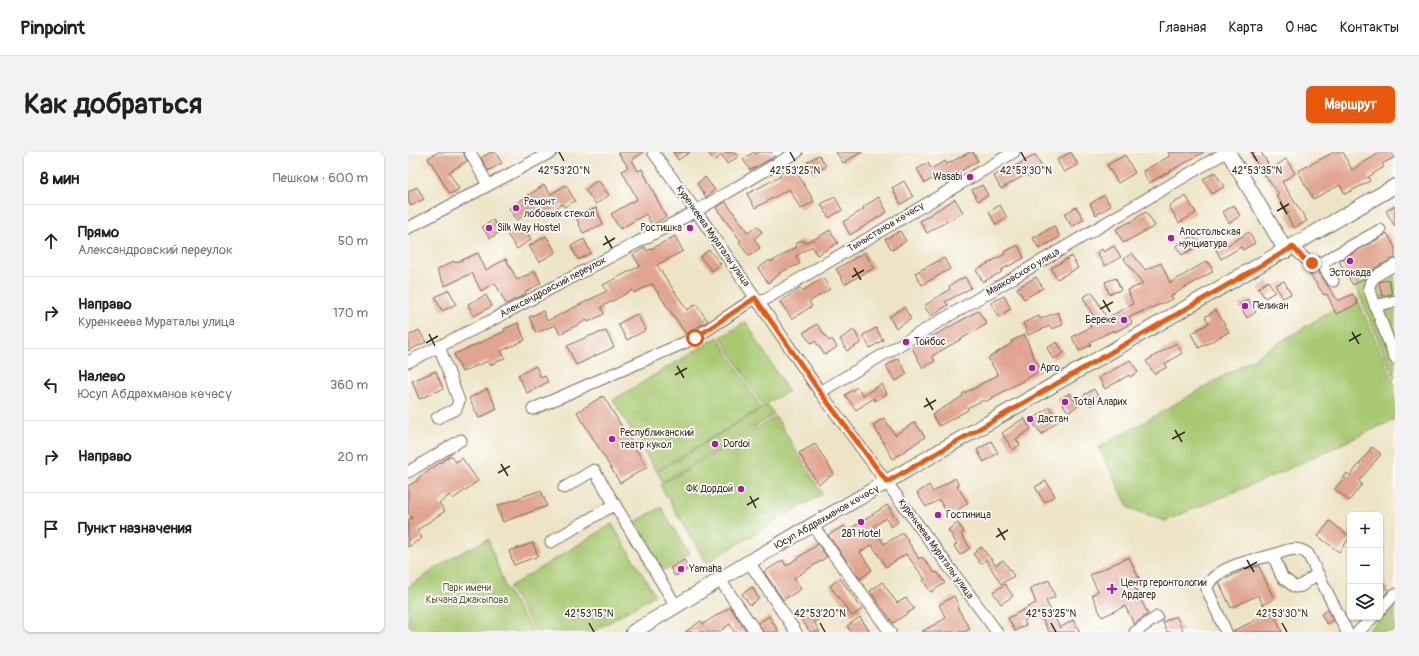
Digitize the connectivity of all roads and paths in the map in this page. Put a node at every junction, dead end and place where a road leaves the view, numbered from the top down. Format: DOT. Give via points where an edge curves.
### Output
graph roads {
  1 [pos="470,152"];
  2 [pos="551,152"];
  3 [pos="653,152"];
  4 [pos="798,152"];
  5 [pos="1014,152"];
  6 [pos="1227,152"];
  7 [pos="488,186"];
  8 [pos="1395,186"];
  9 [pos="696,211"];
  10 [pos="408,228"];
  11 [pos="1380,230"];
  12 [pos="1289,249"];
  13 [pos="1321,263"];
  14 [pos="1395,266"];
  15 [pos="1333,281"];
  16 [pos="757,300"];
  17 [pos="1395,301"];
  18 [pos="1375,306"];
  19 [pos="439,346"];
  20 [pos="1395,358"];
  21 [pos="408,362"];
  22 [pos="820,392"];
  23 [pos="532,408"];
  24 [pos="436,418"];
  25 [pos="461,440"];
  26 [pos="408,472"];
  27 [pos="887,482"];
  28 [pos="564,488"];
  29 [pos="615,504"];
  30 [pos="813,526"];
  31 [pos="551,542"];
  32 [pos="1273,554"];
  33 [pos="749,562"];
  34 [pos="1317,574"];
  35 [pos="720,580"];
  36 [pos="1395,594"];
  37 [pos="676,606"];
  38 [pos="1383,607"];
  39 [pos="1157,617"];
  40 [pos="1370,620"];
  41 [pos="633,632"];
  42 [pos="756,632"];
  43 [pos="796,632"];
  44 [pos="890,632"];
  45 [pos="997,632"];
  46 [pos="1135,632"];
  47 [pos="1226,632"];
  48 [pos="1347,632"];
  49 [pos="1358,632"];
  1 -- 7 [label="street"];
  2 -- 7 [label="street"];
  3 -- 9 [label="street, Куренкеева Мураталы улица"];
  4 -- 9 [label="street, Александровский переулок"];
  5 -- 16 [label="street, Тыныстанов көчөсү"];
  6 -- 12 [label="main road"];
  6 -- 22 [label="street, Маяковского улица"];
  7 -- 10 [label="street"];
  8 -- 12 [label="main road, Юсуп Абдрахманов көчөсү"];
  9 -- 16 [label="street, Куренкеева Мураталы улица"];
  9 -- 19 [label="street, Александровский переулок"];
  11 -- 13 [label="street"];
  12 -- 13 [label="street" via="1312,263"];
  12 -- 27 [label="main road, Юсуп Абдрахманов көчөсү"];
  13 -- 15 [label="street"];
  14 -- 18 [label="street" via="1371,281 1369,289"];
  16 -- 22 [label="street, Куренкеева Мураталы улица"];
  16 -- 23 [label="street" via="695,338"];
  17 -- 18 [label="street"];
  18 -- 20 [label="street"];
  19 -- 21 [label="street, Александровский переулок"];
  19 -- 24 [label="street" via="459,401 456,409"];
  22 -- 27 [label="street, Куренкеева Мураталы улица"];
  25 -- 26 [label="street"];
  27 -- 30 [label="main road, Юсуп Абдрахманов көчөсү"];
  27 -- 45 [label="street, Куренкеева Мураталы улица"];
  28 -- 29 [label="street" via="594,470"];
  29 -- 31 [label="street"];
  29 -- 37 [label="street"];
  30 -- 33 [label="main road, Юсуп Абдрахманов көчөсү"];
  30 -- 44 [label="street"];
  32 -- 34 [label="street" via="1294,549 1302,550 1308,554"];
  32 -- 34 [label="street" via="1282,577 1294,587 1301,586"];
  32 -- 47 [label="street" via="1241,563 1216,575 1208,583 1207,589"];
  33 -- 35 [label="main road, Юсуп Абдрахманов көчөсү"];
  33 -- 43 [label="street"];
  34 -- 48 [label="street"];
  35 -- 37 [label="main road, Юсуп Абдрахманов көчөсү"];
  35 -- 42 [label="street"];
  36 -- 38 [label="street"];
  37 -- 41 [label="main road, Юсуп Абдрахманов көчөсү"];
  39 -- 46 [label="street"];
  40 -- 49 [label="street"];
}
